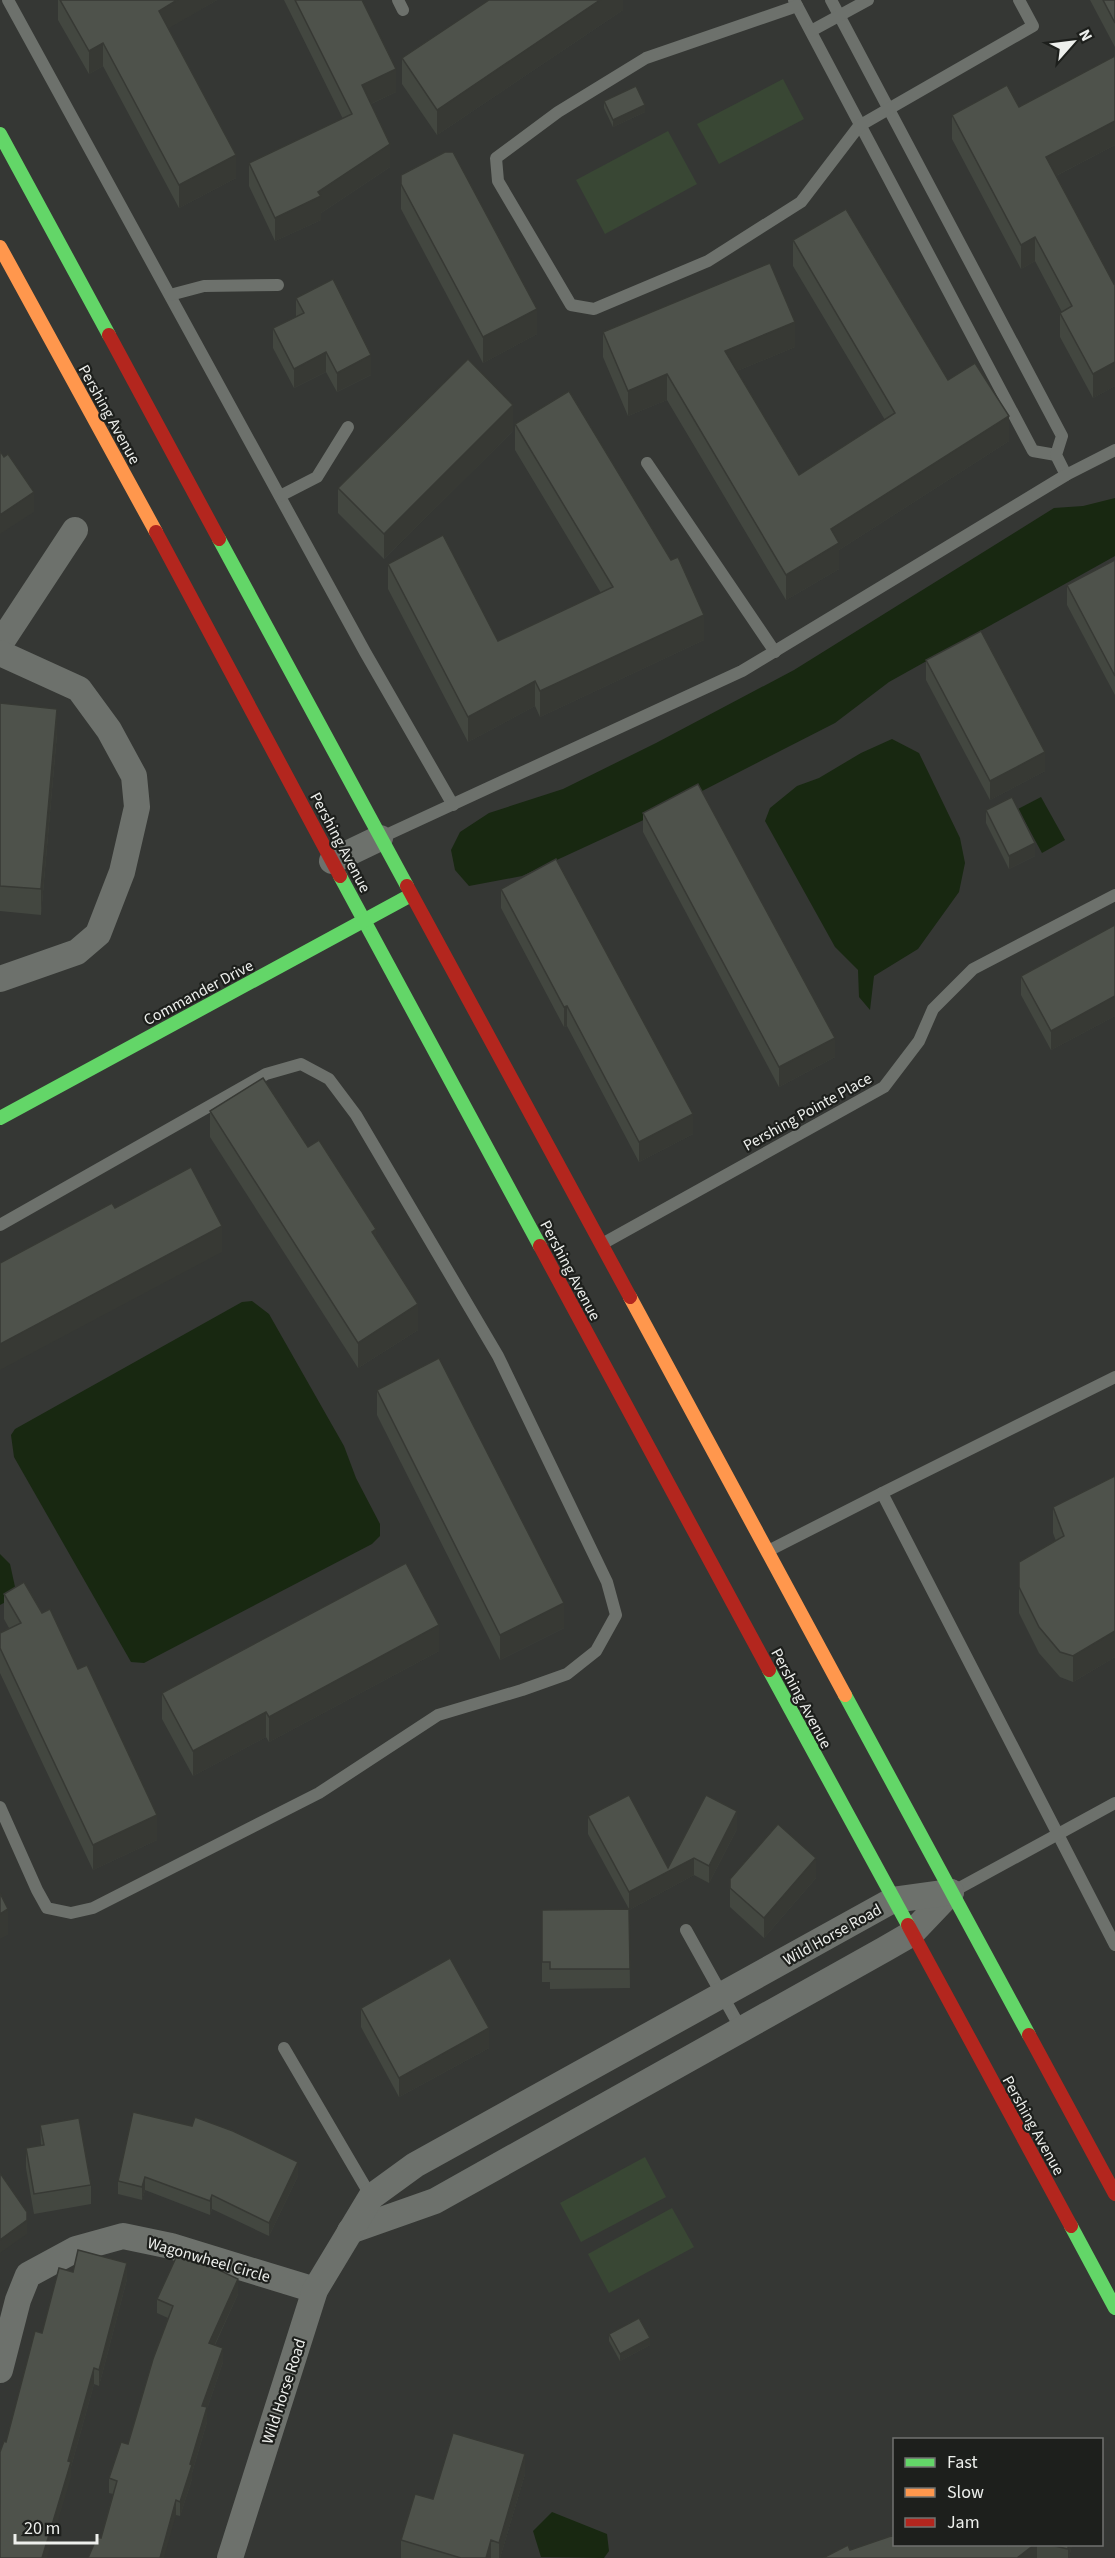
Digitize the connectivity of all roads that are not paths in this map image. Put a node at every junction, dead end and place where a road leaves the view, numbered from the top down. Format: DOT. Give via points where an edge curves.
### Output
graph roads {
  1 [pos="8,0"];
  2 [pos="831,0"];
  3 [pos="868,0"];
  4 [pos="1019,0"];
  5 [pos="796,3"];
  6 [pos="0,4"];
  7 [pos="839,16"];
  8 [pos="811,31"];
  9 [pos="888,110"];
  10 [pos="859,126"];
  11 [pos="0,134"];
  12 [pos="0,247"];
  13 [pos="279,285"];
  14 [pos="170,295"];
  15 [pos="348,427"];
  16 [pos="1115,450"];
  17 [pos="1056,455"];
  18 [pos="647,463"];
  19 [pos="1066,475"];
  20 [pos="280,496"];
  21 [pos="75,530"];
  22 [pos="0,644"];
  23 [pos="775,652"];
  24 [pos="0,653"];
  25 [pos="453,805"];
  26 [pos="380,838"];
  27 [pos="332,861"];
  28 [pos="411,895"];
  29 [pos="1115,895"];
  30 [pos="364,921"];
  31 [pos="0,979"];
  32 [pos="0,1118"];
  33 [pos="0,1224"];
  34 [pos="601,1245"];
  35 [pos="1115,1377"];
  36 [pos="882,1493"];
  37 [pos="767,1551"];
  38 [pos="1115,1803"];
  39 [pos="0,1807"];
  40 [pos="1058,1835"];
  41 [pos="951,1892"];
  42 [pos="893,1900"];
  43 [pos="686,1930"];
  44 [pos="911,1934"];
  45 [pos="1115,1945"];
  46 [pos="723,1995"];
  47 [pos="741,2029"];
  48 [pos="284,2048"];
  49 [pos="1115,2194"];
  50 [pos="371,2197"];
  51 [pos="386,2218"];
  52 [pos="350,2231"];
  53 [pos="315,2290"];
  54 [pos="1115,2308"];
  55 [pos="0,2370"];
  56 [pos="230,2558"];
  1 -- 6 [label="lane"];
  1 -- 14 [label="lane"];
  2 -- 7 [label="lane"];
  3 -- 7 [label="lane"];
  4 -- 9 [label="lane" via="1033,26"];
  5 -- 8 [label="lane"];
  5 -- 10 [label="lane" via="646,58 558,112 496,158 498,181 571,305 594,309 708,261 801,202"];
  7 -- 8 [label="lane"];
  7 -- 9 [label="lane"];
  8 -- 10 [label="lane"];
  9 -- 10 [label="lane"];
  9 -- 17 [label="lane" via="1062,436"];
  10 -- 17 [label="lane" via="1033,452"];
  11 -- 26 [label="street"];
  12 -- 27 [label="street, Pershing Avenue"];
  13 -- 14 [label="lane" via="204,286"];
  14 -- 20 [label="lane"];
  15 -- 20 [label="lane" via="317,477"];
  16 -- 19 [label="lane"];
  17 -- 19 [label="lane"];
  18 -- 23 [label="lane"];
  19 -- 23 [label="lane"];
  20 -- 25 [label="lane"];
  21 -- 22 [label="street"];
  23 -- 25 [label="lane"];
  24 -- 31 [label="street" via="79,689 109,730 134,776 137,807 122,872 98,934 77,952"];
  25 -- 26 [label="lane"];
  26 -- 27 [label="street"];
  26 -- 28 [label="street"];
  27 -- 30 [label="street, Pershing Avenue"];
  28 -- 30 [label="street, Commander Drive"];
  28 -- 34 [label="street"];
  29 -- 34 [label="lane, Pershing Pointe Place" via="973,969 933,1009 919,1041 884,1087"];
  30 -- 32 [label="street, Commander Drive"];
  30 -- 42 [label="street, Pershing Avenue"];
  33 -- 39 [label="lane" via="266,1074 301,1064 329,1079 356,1115 498,1356 607,1582 616,1615 596,1651 567,1674 438,1715 319,1793 93,1908 71,1913 47,1908"];
  34 -- 37 [label="street"];
  35 -- 36 [label="lane"];
  36 -- 37 [label="lane"];
  36 -- 40 [label="lane"];
  37 -- 41 [label="street"];
  38 -- 40 [label="lane"];
  40 -- 41 [label="lane"];
  40 -- 45 [label="lane"];
  41 -- 42 [label="street, Wild Horse Road"];
  41 -- 44 [label="street"];
  41 -- 49 [label="street"];
  42 -- 44 [label="street, Pershing Avenue"];
  42 -- 46 [label="street, Wild Horse Road"];
  43 -- 46 [label="lane"];
  44 -- 47 [label="street"];
  44 -- 54 [label="street, Pershing Avenue"];
  46 -- 47 [label="lane"];
  46 -- 50 [label="street, Wild Horse Road" via="415,2165"];
  47 -- 51 [label="street" via="435,2201"];
  48 -- 50 [label="lane"];
  50 -- 51 [label="lane"];
  50 -- 52 [label="street, Wild Horse Road"];
  51 -- 52 [label="street"];
  52 -- 53 [label="street, Wild Horse Road"];
  53 -- 55 [label="street, Wagonwheel Circle" via="171,2246 123,2236 76,2250 28,2275"];
  53 -- 56 [label="street, Wild Horse Road"];
}
